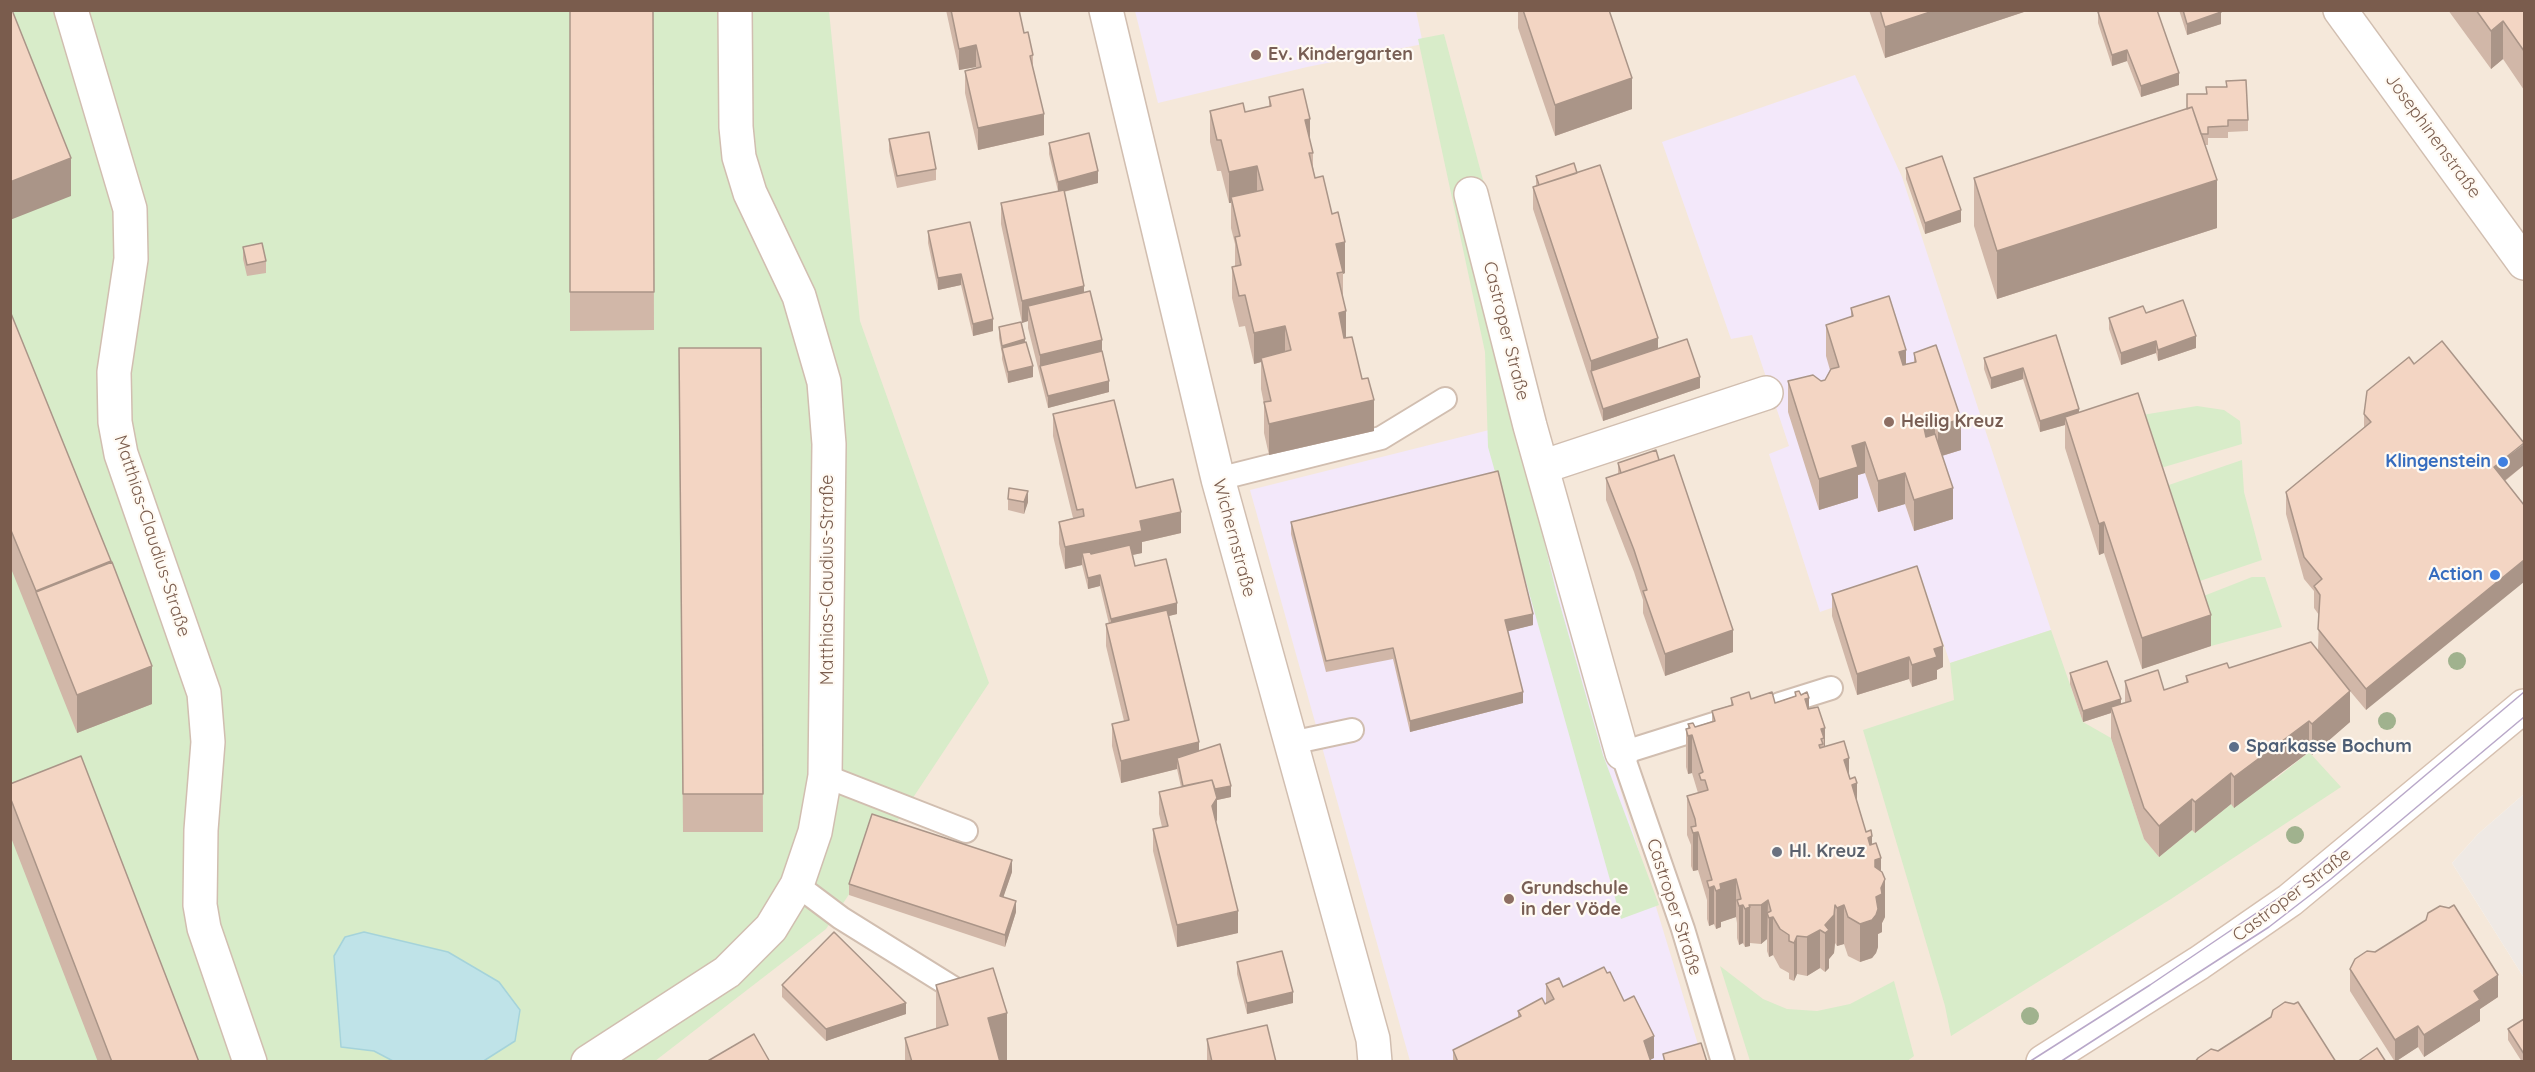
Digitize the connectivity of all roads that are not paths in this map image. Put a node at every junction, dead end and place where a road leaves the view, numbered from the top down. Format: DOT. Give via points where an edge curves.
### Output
graph roads {
  1 [pos="71,10"];
  2 [pos="735,10"];
  3 [pos="1106,10"];
  4 [pos="2340,10"];
  5 [pos="1471,194"];
  6 [pos="2524,263"];
  7 [pos="1766,393"];
  8 [pos="1446,399"];
  9 [pos="1542,468"];
  10 [pos="1218,479"];
  11 [pos="1831,688"];
  12 [pos="2524,706"];
  13 [pos="1765,708"];
  14 [pos="1732,719"];
  15 [pos="1352,730"];
  16 [pos="1291,743"];
  17 [pos="1622,753"];
  18 [pos="825,776"];
  19 [pos="966,831"];
  20 [pos="797,885"];
  21 [pos="955,989"];
  22 [pos="250,1062"];
  23 [pos="588,1062"];
  24 [pos="1375,1062"];
  25 [pos="1723,1062"];
  26 [pos="2043,1062"];
  1 -- 22 [label="street, Matthias-Claudius-Straße" via="130,209 131,259 114,372 115,422 121,454 204,693 208,742 200,905 204,928"];
  2 -- 18 [label="street, Matthias-Claudius-Straße" via="735,127 739,157 750,193 799,296 824,382 829,444"];
  3 -- 10 [label="street, Wichernstraße"];
  4 -- 6 [label="street, Josephinenstraße"];
  5 -- 9 [label="street, Castroper Straße"];
  7 -- 9 [label="street"];
  8 -- 10 [label="lane" via="1381,438"];
  9 -- 17 [label="street, Castroper Straße"];
  10 -- 16 [label="street, Wichernstraße"];
  11 -- 13 [label="lane"];
  12 -- 26 [label="street, Castroper Straße" via="2290,900"];
  14 -- 17 [label="lane"];
  15 -- 16 [label="lane"];
  16 -- 24 [label="street, Wichernstraße" via="1373,1040"];
  17 -- 25 [label="lane, Castroper Straße" via="1683,929"];
  18 -- 19 [label="lane"];
  18 -- 20 [label="street, Matthias-Claudius-Straße" via="815,832"];
  20 -- 21 [label="lane" via="841,918"];
  20 -- 23 [label="street, Matthias-Claudius-Straße" via="771,928 727,972"];
}
